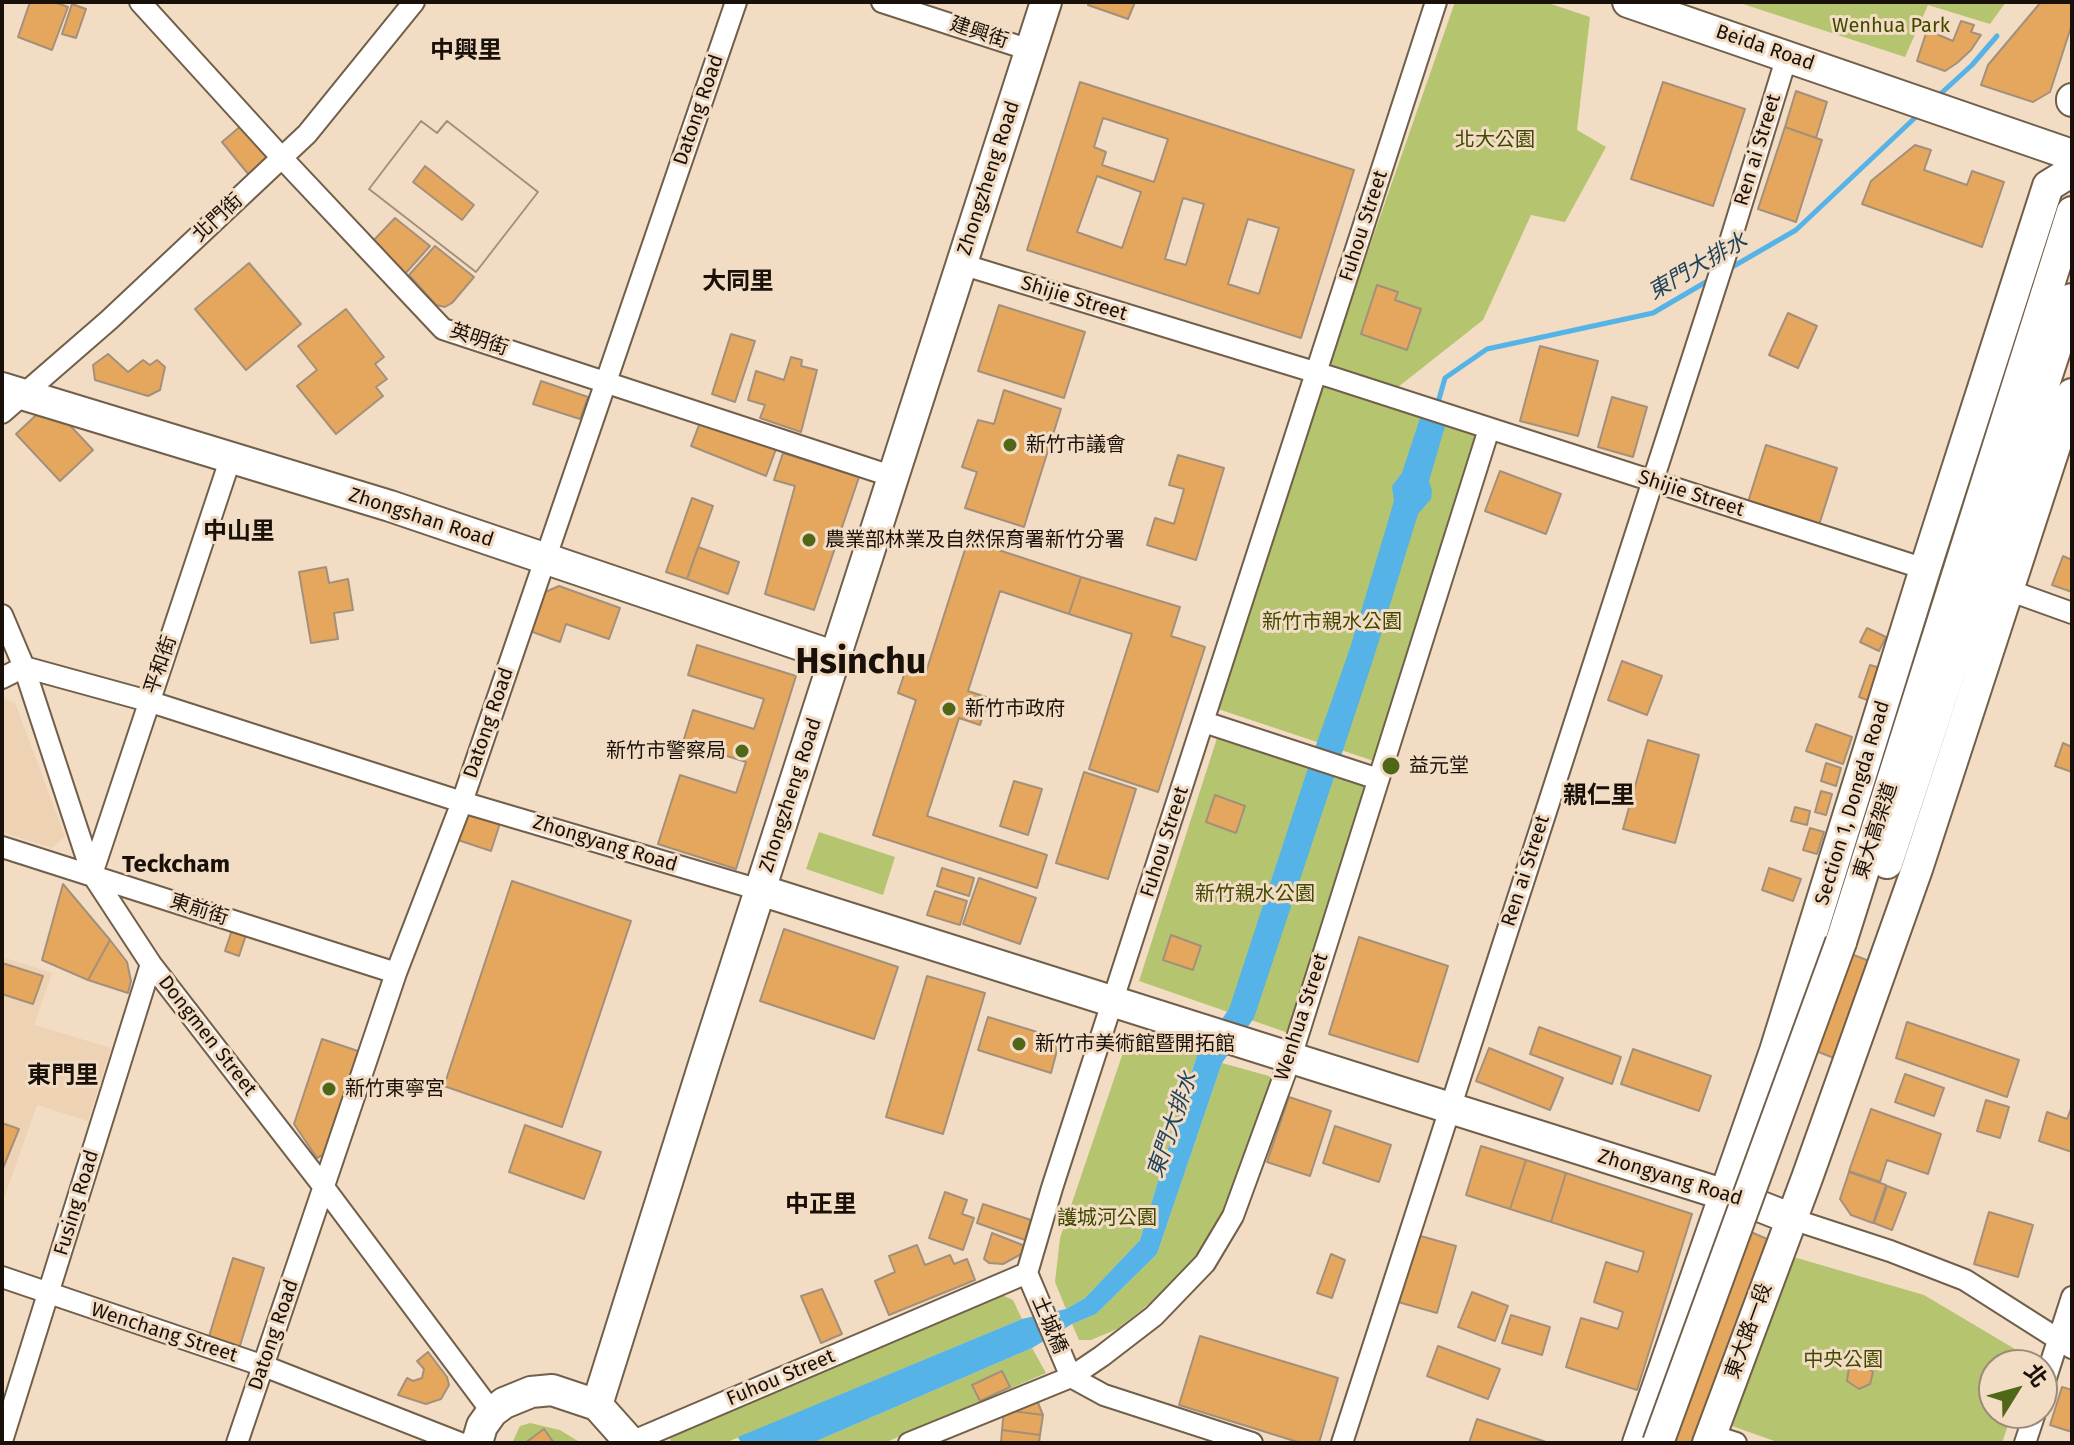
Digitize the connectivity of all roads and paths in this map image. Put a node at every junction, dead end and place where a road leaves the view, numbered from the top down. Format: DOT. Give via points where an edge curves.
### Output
graph roads {
  1 [pos="140,2"];
  2 [pos="414,2"];
  3 [pos="736,2"];
  4 [pos="882,2"];
  5 [pos="1046,2"];
  6 [pos="1436,2"];
  7 [pos="1628,2"];
  8 [pos="1030,50"];
  9 [pos="1787,56"];
  10 [pos="2072,155"];
  11 [pos="282,158"];
  12 [pos="2072,171"];
  13 [pos="2072,212"];
  14 [pos="961,264"];
  15 [pos="2072,299"];
  16 [pos="1316,373"];
  17 [pos="606,383"];
  18 [pos="2072,394"];
  19 [pos="9,399"];
  20 [pos="1489,429"];
  21 [pos="231,457"];
  22 [pos="894,477"];
  23 [pos="1652,482"];
  24 [pos="545,560"];
  25 [pos="1925,569"];
  26 [pos="2008,590"];
  27 [pos="2072,613"];
  28 [pos="2,615"];
  29 [pos="836,657"];
  30 [pos="24,667"];
  31 [pos="2,678"];
  32 [pos="148,701"];
  33 [pos="1204,722"];
  34 [pos="1378,779"];
  35 [pos="462,802"];
  36 [pos="2,847"];
  37 [pos="92,874"];
  38 [pos="760,890"];
  39 [pos="1850,945"];
  40 [pos="151,964"];
  41 [pos="396,973"];
  42 [pos="1113,1003"];
  43 [pos="1291,1057"];
  44 [pos="1450,1109"];
  45 [pos="323,1186"];
  46 [pos="1726,1195"];
  47 [pos="1792,1219"];
  48 [pos="1027,1273"];
  49 [pos="2,1277"];
  50 [pos="48,1294"];
  51 [pos="2072,1297"];
  52 [pos="2065,1344"];
  53 [pos="264,1366"];
  54 [pos="1071,1377"];
  55 [pos="597,1405"];
  56 [pos="492,1412"];
  57 [pos="1718,1440"];
  58 [pos="2,1441"];
  59 [pos="237,1443"];
  60 [pos="460,1443"];
  61 [pos="477,1443"];
  62 [pos="631,1443"];
  63 [pos="909,1443"];
  64 [pos="1252,1443"];
  65 [pos="1342,1443"];
  66 [pos="1638,1443"];
  67 [pos="1658,1443"];
  68 [pos="1680,1443"];
  1 -- 11 [label="street, 英明街"];
  2 -- 11 [label="street, 北門街"];
  3 -- 17 [label="street, Datong Road"];
  4 -- 8 [label="street, 建興街"];
  5 -- 8 [label="street, Zhongzheng Road"];
  6 -- 16 [label="street, Fuhou Street"];
  7 -- 9 [label="street, Beida Road"];
  8 -- 14 [label="street, Zhongzheng Road"];
  9 -- 10 [label="street, Beida Road"];
  9 -- 23 [label="street, Ren ai Street"];
  11 -- 17 [label="street, 英明街" via="443,329"];
  11 -- 19 [label="street, 北門街" via="109,320"];
  12 -- 25 [label="street, Section 1, Dongda Road" via="2048,186"];
  13 -- 39 [label="street, 東大高架道"];
  14 -- 16 [label="street, Shijie Street"];
  14 -- 22 [label="street, Zhongzheng Road"];
  15 -- 39 [label="street, 東大高架道"];
  16 -- 20 [label="street, Shijie Street"];
  16 -- 33 [label="street, Fuhou Street"];
  17 -- 22 [label="street, 英明街"];
  17 -- 24 [label="street, Datong Road"];
  18 -- 26 [label="street"];
  19 -- 21 [label="street, Zhongshan Road"];
  20 -- 23 [label="street, Shijie Street"];
  20 -- 34 [label="street, Wenhua Street"];
  21 -- 24 [label="street, Zhongshan Road"];
  21 -- 32 [label="street, 平和街"];
  22 -- 29 [label="street, Zhongzheng Road"];
  23 -- 25 [label="street, Shijie Street"];
  23 -- 44 [label="street, Ren ai Street"];
  24 -- 29 [label="street, Zhongshan Road"];
  24 -- 35 [label="street, Datong Road"];
  25 -- 46 [label="street, Section 1, Dongda Road"];
  26 -- 27 [label="street"];
  26 -- 47 [label="street" via="1917,869"];
  28 -- 30 [label="street, Dongmen Street"];
  29 -- 38 [label="street, Zhongzheng Road"];
  30 -- 31 [label="street"];
  30 -- 32 [label="street, Zhongyang Road"];
  30 -- 37 [label="street, Dongmen Street"];
  32 -- 35 [label="street, Zhongyang Road"];
  32 -- 37 [label="street, 平和街"];
  33 -- 34 [label="street"];
  33 -- 42 [label="street, Fuhou Street"];
  34 -- 43 [label="street, Wenhua Street"];
  35 -- 38 [label="street, Zhongyang Road"];
  35 -- 41 [label="street, Datong Road"];
  36 -- 37 [label="street, 東前街"];
  37 -- 40 [label="street, Dongmen Street"];
  37 -- 41 [label="street, 東前街"];
  38 -- 42 [label="street, Zhongyang Road"];
  38 -- 55 [label="street, Zhongzheng Road"];
  39 -- 67 [label="street, 東大高架道, bridge"];
  39 -- 68 [label="street, 東大高架道"];
  40 -- 45 [label="street, Dongmen Street"];
  40 -- 50 [label="street, Fusing Road"];
  41 -- 45 [label="street, Datong Road"];
  42 -- 43 [label="street, Zhongyang Road"];
  42 -- 48 [label="street, Fuhou Street"];
  43 -- 44 [label="street, Zhongyang Road"];
  43 -- 54 [label="street, Wenhua Street" via="1233,1216 1205,1263 1154,1316"];
  44 -- 46 [label="street, Zhongyang Road"];
  44 -- 65 [label="street, Ren ai Street"];
  45 -- 53 [label="street, Datong Road"];
  45 -- 56 [label="street, Dongmen Street"];
  46 -- 47 [label="street, Zhongyang Road"];
  46 -- 66 [label="street, Section 1, Dongda Road"];
  47 -- 52 [label="street, Zhongyang Road" via="1965,1280"];
  47 -- 57 [label="street, 東大路一段"];
  48 -- 54 [label="street, 土城橋"];
  48 -- 62 [label="street, Fuhou Street"];
  49 -- 50 [label="street, Wenchang Street"];
  50 -- 53 [label="street, Wenchang Street"];
  50 -- 58 [label="street, Fusing Road"];
  51 -- 52 [label="street"];
  53 -- 59 [label="street, Datong Road"];
  53 -- 60 [label="street, Wenchang Street"];
  54 -- 63 [label="street, Wenhua Street"];
  54 -- 64 [label="street" via="1104,1395"];
  55 -- 56 [label="street" via="552,1390 531,1392"];
  55 -- 62 [label="street"];
  56 -- 61 [label="street"];
}
